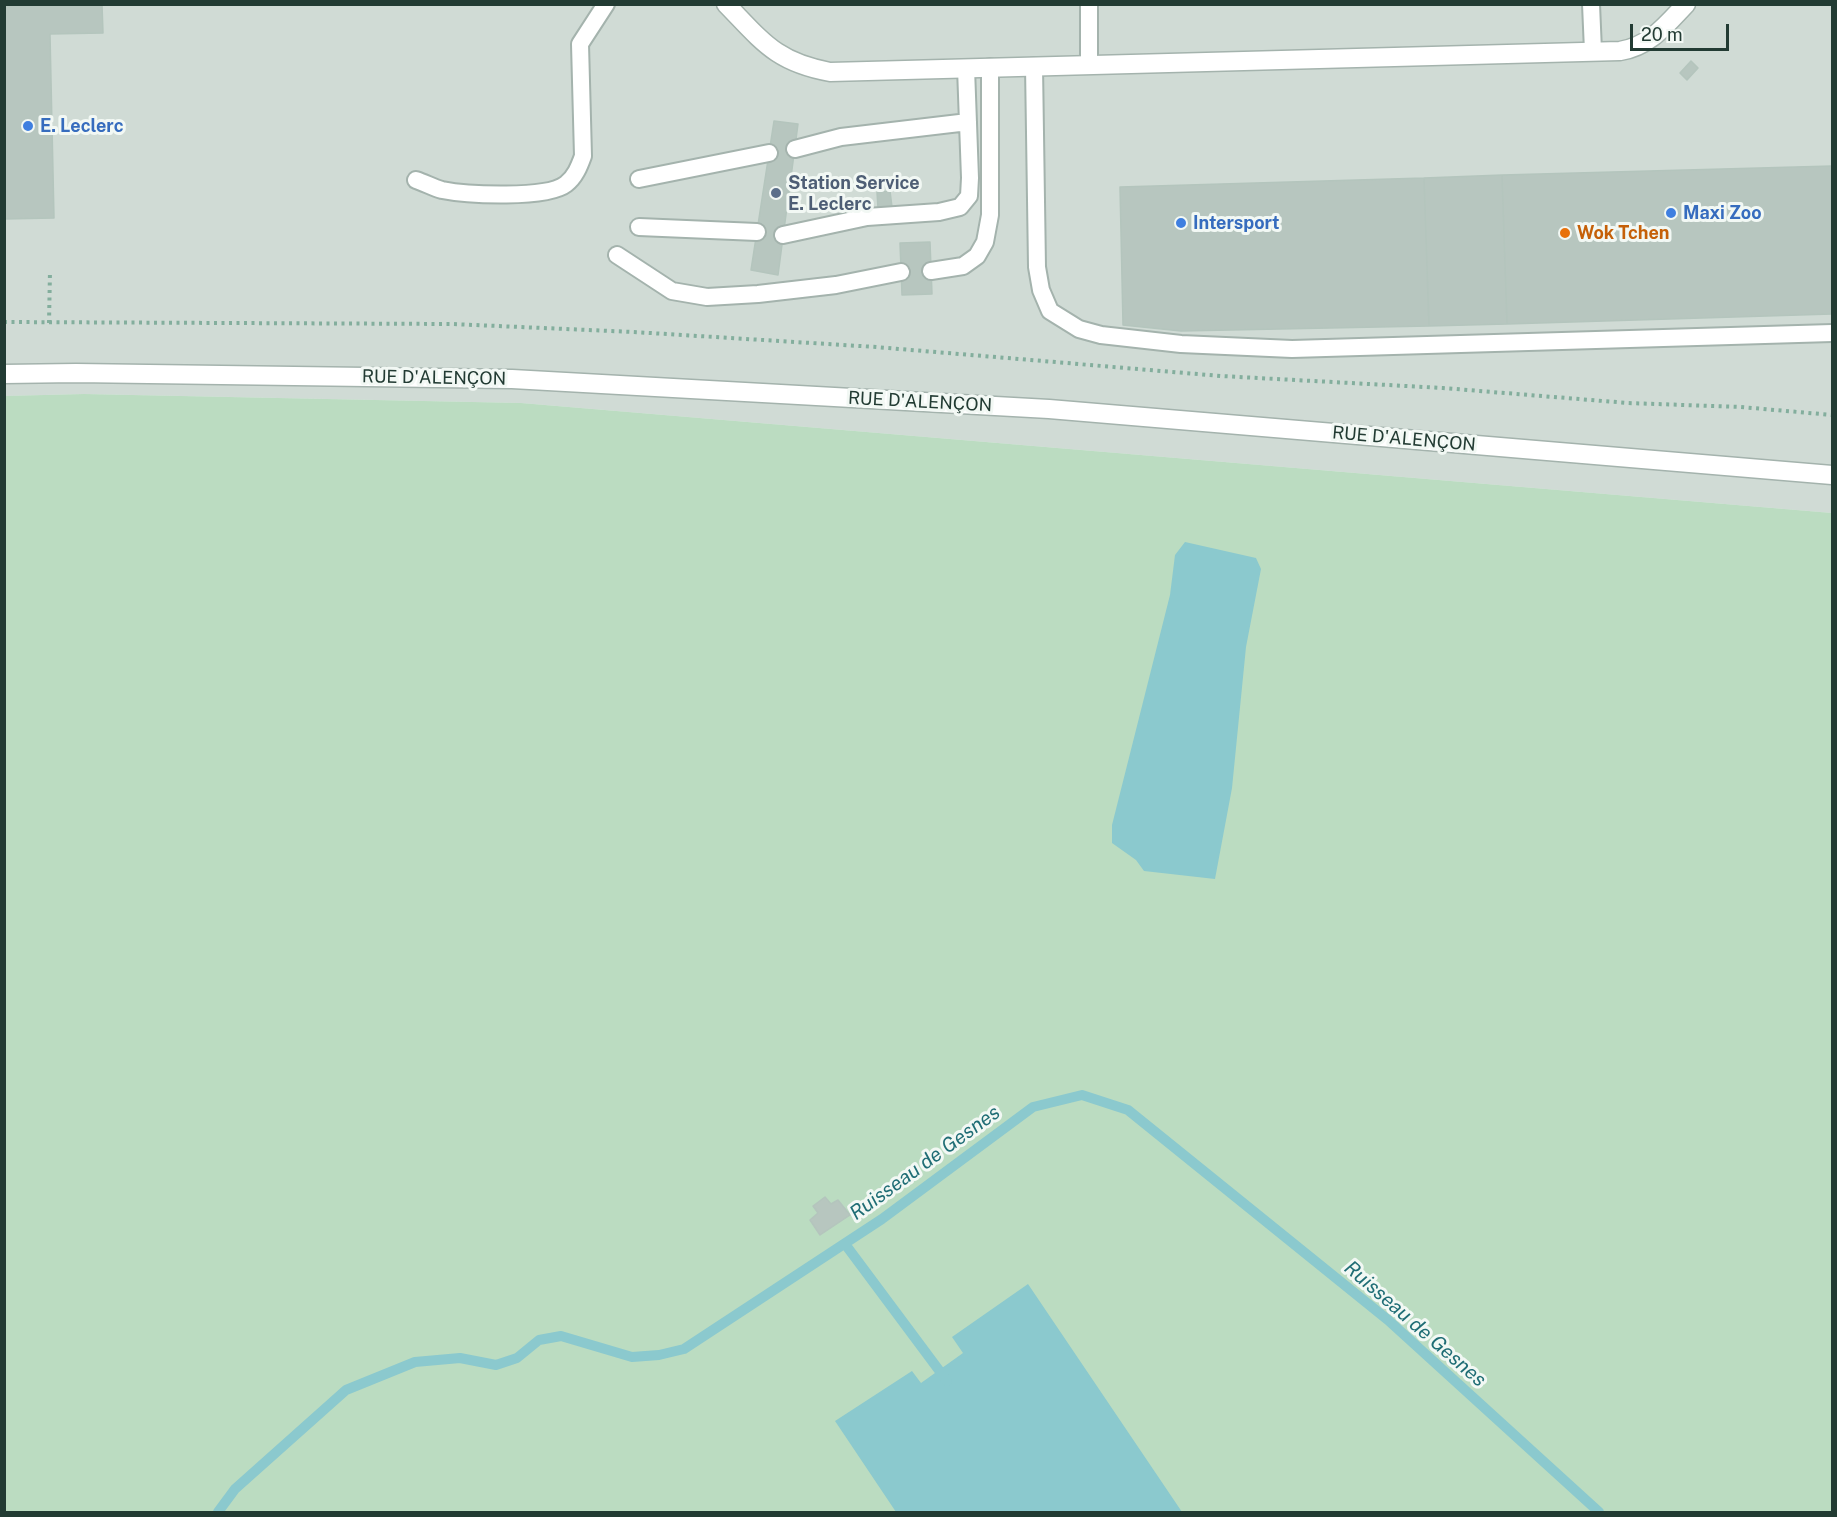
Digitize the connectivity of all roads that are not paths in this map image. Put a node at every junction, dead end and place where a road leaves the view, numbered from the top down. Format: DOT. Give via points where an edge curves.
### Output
graph roads {
  1 [pos="606,4"];
  2 [pos="726,4"];
  3 [pos="1089,4"];
  4 [pos="1591,4"];
  5 [pos="1686,4"];
  6 [pos="1593,51"];
  7 [pos="1089,64"];
  8 [pos="1034,66"];
  9 [pos="990,67"];
  10 [pos="966,68"];
  11 [pos="968,122"];
  12 [pos="795,149"];
  13 [pos="769,153"];
  14 [pos="639,179"];
  15 [pos="416,180"];
  16 [pos="639,227"];
  17 [pos="757,232"];
  18 [pos="783,235"];
  19 [pos="617,255"];
  20 [pos="931,271"];
  21 [pos="901,272"];
  22 [pos="1833,333"];
  23 [pos="4,374"];
  24 [pos="1833,476"];
  1 -- 15 [label="lane" via="580,44 583,156 578,171 566,185 546,192 495,194 441,190"];
  2 -- 10 [label="street" via="770,49 806,68 830,72"];
  3 -- 7 [label="lane"];
  4 -- 6 [label="lane"];
  5 -- 6 [label="street" via="1646,43 1634,49"];
  6 -- 7 [label="street"];
  7 -- 8 [label="street"];
  8 -- 9 [label="street"];
  8 -- 22 [label="lane" via="1036,267 1050,311 1079,329 1181,344 1292,349"];
  9 -- 10 [label="street"];
  9 -- 20 [label="lane" via="990,216 985,242 977,256 963,266"];
  10 -- 11 [label="lane"];
  11 -- 12 [label="lane" via="841,137"];
  11 -- 18 [label="lane" via="969,196 960,207 867,217"];
  13 -- 14 [label="lane"];
  16 -- 17 [label="lane"];
  19 -- 21 [label="lane" via="672,291 707,297 836,285"];
  23 -- 24 [label="street, RUE D'ALENÇON" via="512,379 1037,408"];
}
